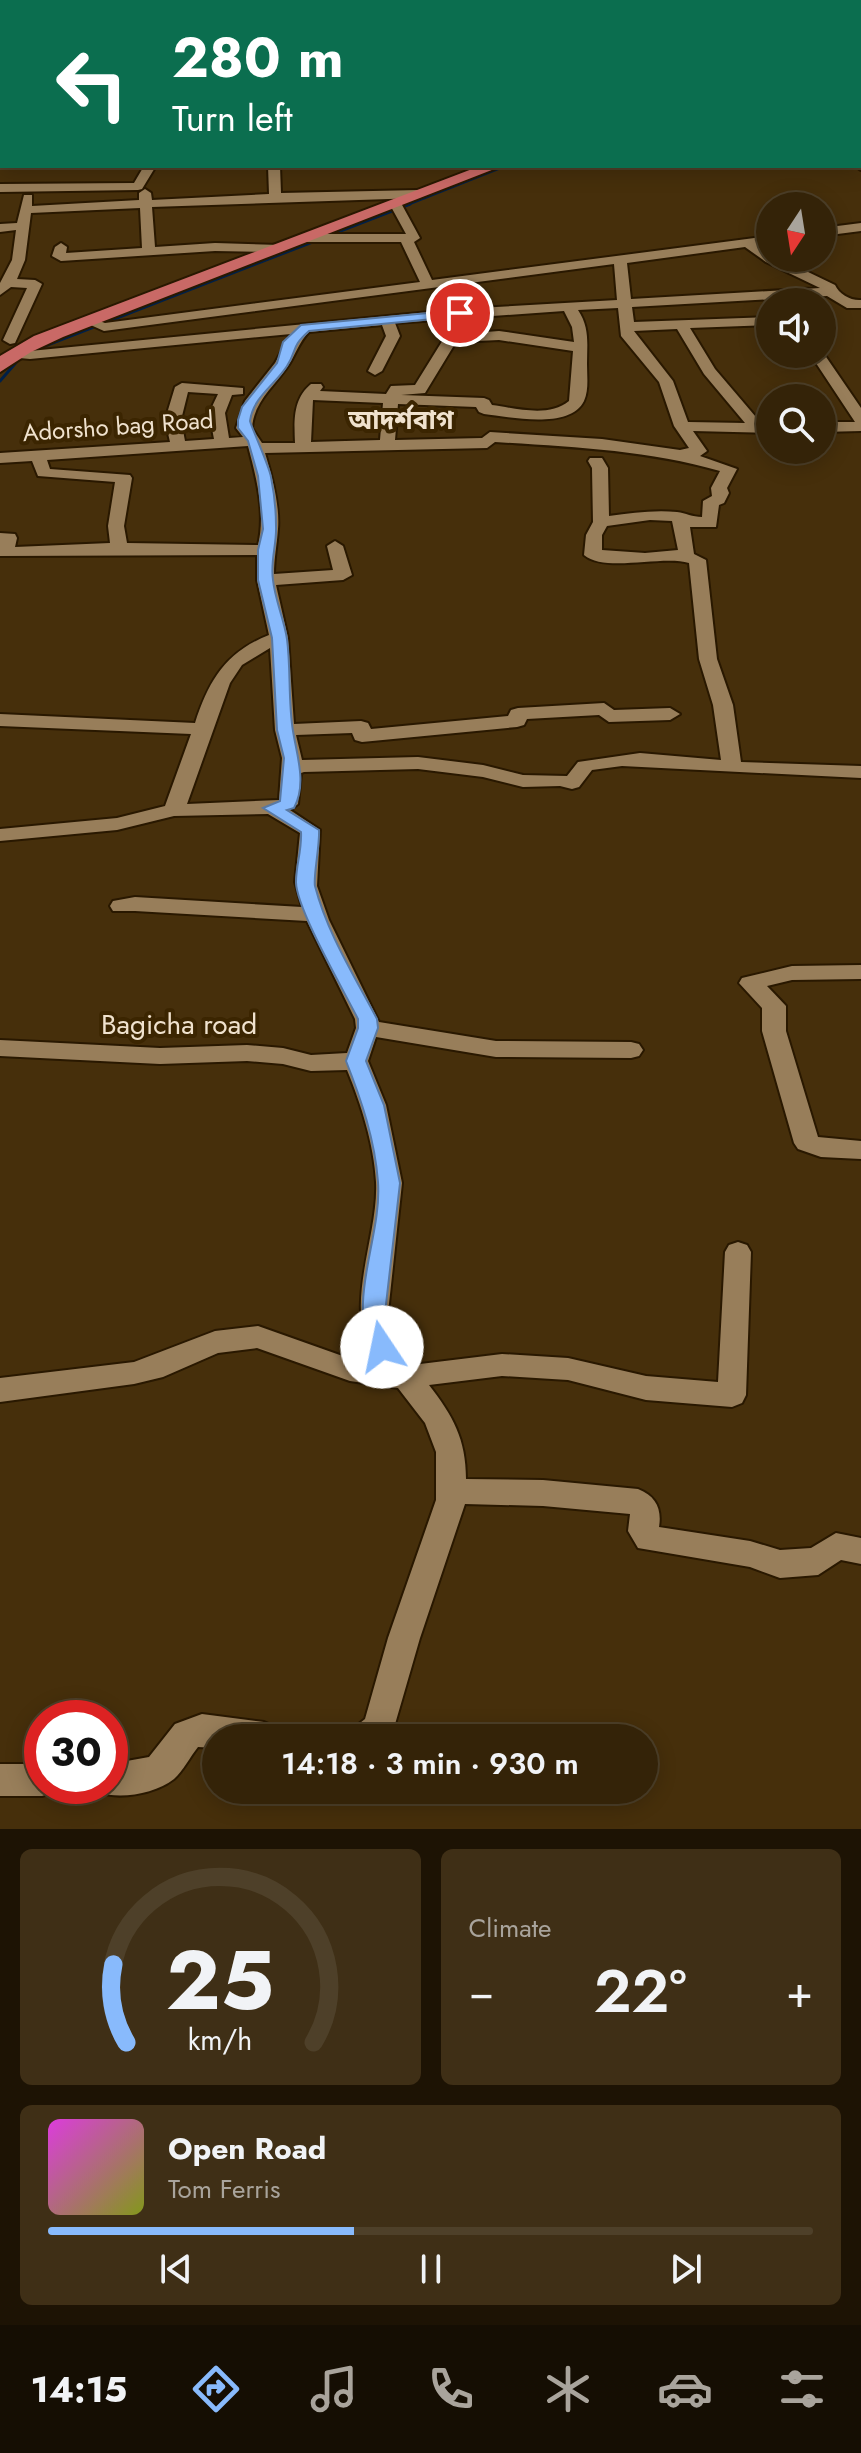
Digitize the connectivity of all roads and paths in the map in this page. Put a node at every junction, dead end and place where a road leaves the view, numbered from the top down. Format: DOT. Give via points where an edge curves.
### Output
graph roads {
  1 [pos="149,168"];
  2 [pos="276,168"];
  3 [pos="489,168"];
  4 [pos="0,188"];
  5 [pos="30,189"];
  6 [pos="419,194"];
  7 [pos="275,197"];
  8 [pos="146,198"];
  9 [pos="395,203"];
  10 [pos="24,210"];
  11 [pos="25,226"];
  12 [pos="861,227"];
  13 [pos="0,228"];
  14 [pos="836,230"];
  15 [pos="303,238"];
  16 [pos="406,238"];
  17 [pos="756,242"];
  18 [pos="747,243"];
  19 [pos="61,247"];
  20 [pos="275,248"];
  21 [pos="149,252"];
  22 [pos="620,260"];
  23 [pos="428,285"];
  24 [pos="4,287"];
  25 [pos="830,288"];
  26 [pos="836,296"];
  27 [pos="754,298"];
  28 [pos="756,303"];
  29 [pos="625,304"];
  30 [pos="861,304"];
  31 [pos="569,308"];
  32 [pos="756,321"];
  33 [pos="388,322"];
  34 [pos="97,324"];
  35 [pos="682,326"];
  36 [pos="625,327"];
  37 [pos="305,328"];
  38 [pos="581,348"];
  39 [pos="10,354"];
  40 [pos="826,368"];
  41 [pos="375,371"];
  42 [pos="227,390"];
  43 [pos="393,393"];
  44 [pos="257,394"];
  45 [pos="484,409"];
  46 [pos="861,419"];
  47 [pos="756,420"];
  48 [pos="682,426"];
  49 [pos="861,426"];
  50 [pos="836,427"];
  51 [pos="756,428"];
  52 [pos="490,437"];
  53 [pos="222,443"];
  54 [pos="389,444"];
  55 [pos="178,445"];
  56 [pos="255,445"];
  57 [pos="303,449"];
  58 [pos="680,455"];
  59 [pos="38,456"];
  60 [pos="0,458"];
  61 [pos="596,461"];
  62 [pos="680,521"];
  63 [pos="601,522"];
  64 [pos="0,538"];
  65 [pos="335,546"];
  66 [pos="119,548"];
  67 [pos="265,550"];
  68 [pos="681,555"];
  69 [pos="266,580"];
  70 [pos="279,638"];
  71 [pos="670,714"];
  72 [pos="0,720"];
  73 [pos="203,729"];
  74 [pos="285,730"];
  75 [pos="732,767"];
  76 [pos="291,770"];
  77 [pos="861,772"];
  78 [pos="272,808"];
  79 [pos="174,810"];
  80 [pos="0,835"];
  81 [pos="121,906"];
  82 [pos="314,907"];
  83 [pos="861,972"];
  84 [pos="368,1028"];
  85 [pos="0,1048"];
  86 [pos="631,1050"];
  87 [pos="356,1061"];
  88 [pos="861,1150"];
  89 [pos="738,1252"];
  90 [pos="404,1377"];
  91 [pos="0,1390"];
  92 [pos="451,1491"];
  93 [pos="861,1551"];
  94 [pos="380,1724"];
  95 [pos="202,1730"];
  96 [pos="128,1778"];
  97 [pos="0,1780"];
  98 [pos="24,1780"];
  1 -- 5 [label="street" via="138,186"];
  2 -- 7 [label="street"];
  3 -- 6 [label="main road"];
  4 -- 5 [label="street"];
  5 -- 10 [label="street"];
  6 -- 7 [label="street"];
  6 -- 9 [label="main road"];
  7 -- 8 [label="street"];
  8 -- 10 [label="street"];
  8 -- 21 [label="street"];
  9 -- 15 [label="main road"];
  9 -- 16 [label="street" via="414,238"];
  10 -- 11 [label="street"];
  11 -- 13 [label="street"];
  11 -- 24 [label="street" via="20,255"];
  12 -- 14 [label="street"];
  15 -- 16 [label="street"];
  15 -- 20 [label="main road"];
  16 -- 23 [label="street"];
  17 -- 18 [label="street"];
  18 -- 22 [label="street"];
  18 -- 25 [label="street"];
  19 -- 21 [label="street" via="61,257"];
  20 -- 21 [label="street"];
  20 -- 34 [label="main road"];
  22 -- 23 [label="street"];
  22 -- 29 [label="street"];
  23 -- 34 [label="street"];
  24 -- 39 [label="street" via="35,284"];
  26 -- 30 [label="street"];
  27 -- 28 [label="street"];
  27 -- 29 [label="street"];
  29 -- 31 [label="street"];
  29 -- 36 [label="street"];
  31 -- 33 [label="street"];
  31 -- 38 [label="street" via="583,332"];
  32 -- 35 [label="street"];
  33 -- 37 [label="street"];
  33 -- 41 [label="street" via="393,336"];
  34 -- 39 [label="main road"];
  35 -- 36 [label="street"];
  35 -- 47 [label="street" via="709,371"];
  36 -- 48 [label="street" via="666,381"];
  37 -- 39 [label="street"];
  37 -- 44 [label="street" via="289,342 282,364"];
  38 -- 43 [label="street" via="512,338 451,338 420,390"];
  38 -- 45 [label="street" via="574,406 545,414"];
  40 -- 46 [label="street"];
  42 -- 44 [label="street"];
  42 -- 53 [label="street" via="217,413"];
  42 -- 55 [label="street" via="182,387 173,420"];
  43 -- 45 [label="street" via="484,403"];
  43 -- 54 [label="street" via="385,436"];
  43 -- 57 [label="street" via="318,386 307,395"];
  44 -- 56 [label="street" via="244,420"];
  45 -- 52 [label="street" via="483,431"];
  48 -- 51 [label="street"];
  48 -- 58 [label="street" via="699,451"];
  49 -- 50 [label="street"];
  52 -- 54 [label="street, Adorsho bag Road" via="487,443"];
  52 -- 58 [label="street, Adorsho bag Road"];
  53 -- 55 [label="street, Adorsho bag Road"];
  53 -- 56 [label="street, Adorsho bag Road"];
  54 -- 57 [label="street, Adorsho bag Road"];
  55 -- 59 [label="street, Adorsho bag Road"];
  56 -- 57 [label="street, Adorsho bag Road"];
  56 -- 67 [label="street" via="270,529"];
  58 -- 62 [label="street, Adorsho bag Road" via="729,469 718,500 711,501 710,523"];
  59 -- 60 [label="street, Adorsho bag Road"];
  59 -- 66 [label="street" via="44,473 124,478 116,526"];
  61 -- 63 [label="street"];
  62 -- 63 [label="street" via="681,517 650,515"];
  62 -- 68 [label="street" via="687,552"];
  63 -- 68 [label="street" via="593,555"];
  64 -- 66 [label="street" via="9,538 5,552"];
  65 -- 69 [label="street" via="343,575"];
  66 -- 67 [label="street"];
  67 -- 69 [label="street"];
  68 -- 75 [label="street" via="697,560 708,659 723,705"];
  69 -- 70 [label="street"];
  70 -- 73 [label="street" via="234,660"];
  70 -- 74 [label="street"];
  71 -- 74 [label="street" via="609,716 604,709 581,709 518,714 517,721 362,736 361,727"];
  72 -- 73 [label="street"];
  73 -- 79 [label="street"];
  74 -- 76 [label="street"];
  75 -- 76 [label="street" via="664,759 600,762 585,766 572,783 523,781 418,763"];
  75 -- 77 [label="street"];
  76 -- 78 [label="street" via="288,804"];
  78 -- 79 [label="street"];
  78 -- 82 [label="street" via="310,830 305,883"];
  79 -- 80 [label="street" via="117,824"];
  81 -- 82 [label="street" via="289,915 310,914"];
  82 -- 84 [label="street"];
  83 -- 88 [label="street" via="792,973 750,983 774,1006 774,1031 807,1143"];
  84 -- 86 [label="street" via="496,1049"];
  84 -- 87 [label="street"];
  85 -- 87 [label="street, Bagicha road" via="160,1056 247,1053 311,1063"];
  87 -- 90 [label="street" via="374,1105 389,1183 374,1313 382,1347"];
  89 -- 90 [label="street" via="732,1395 646,1388 555,1368 502,1365"];
  90 -- 91 [label="street" via="350,1370 258,1337 215,1342 153,1369"];
  90 -- 92 [label="street" via="437,1417 451,1452"];
  92 -- 93 [label="street" via="638,1502 646,1513 643,1531 649,1539 750,1554 780,1564 818,1561 836,1546"];
  92 -- 94 [label="street"];
  95 -- 96 [label="street" via="187,1735 161,1768"];
  97 -- 98 [label="street"];
}
